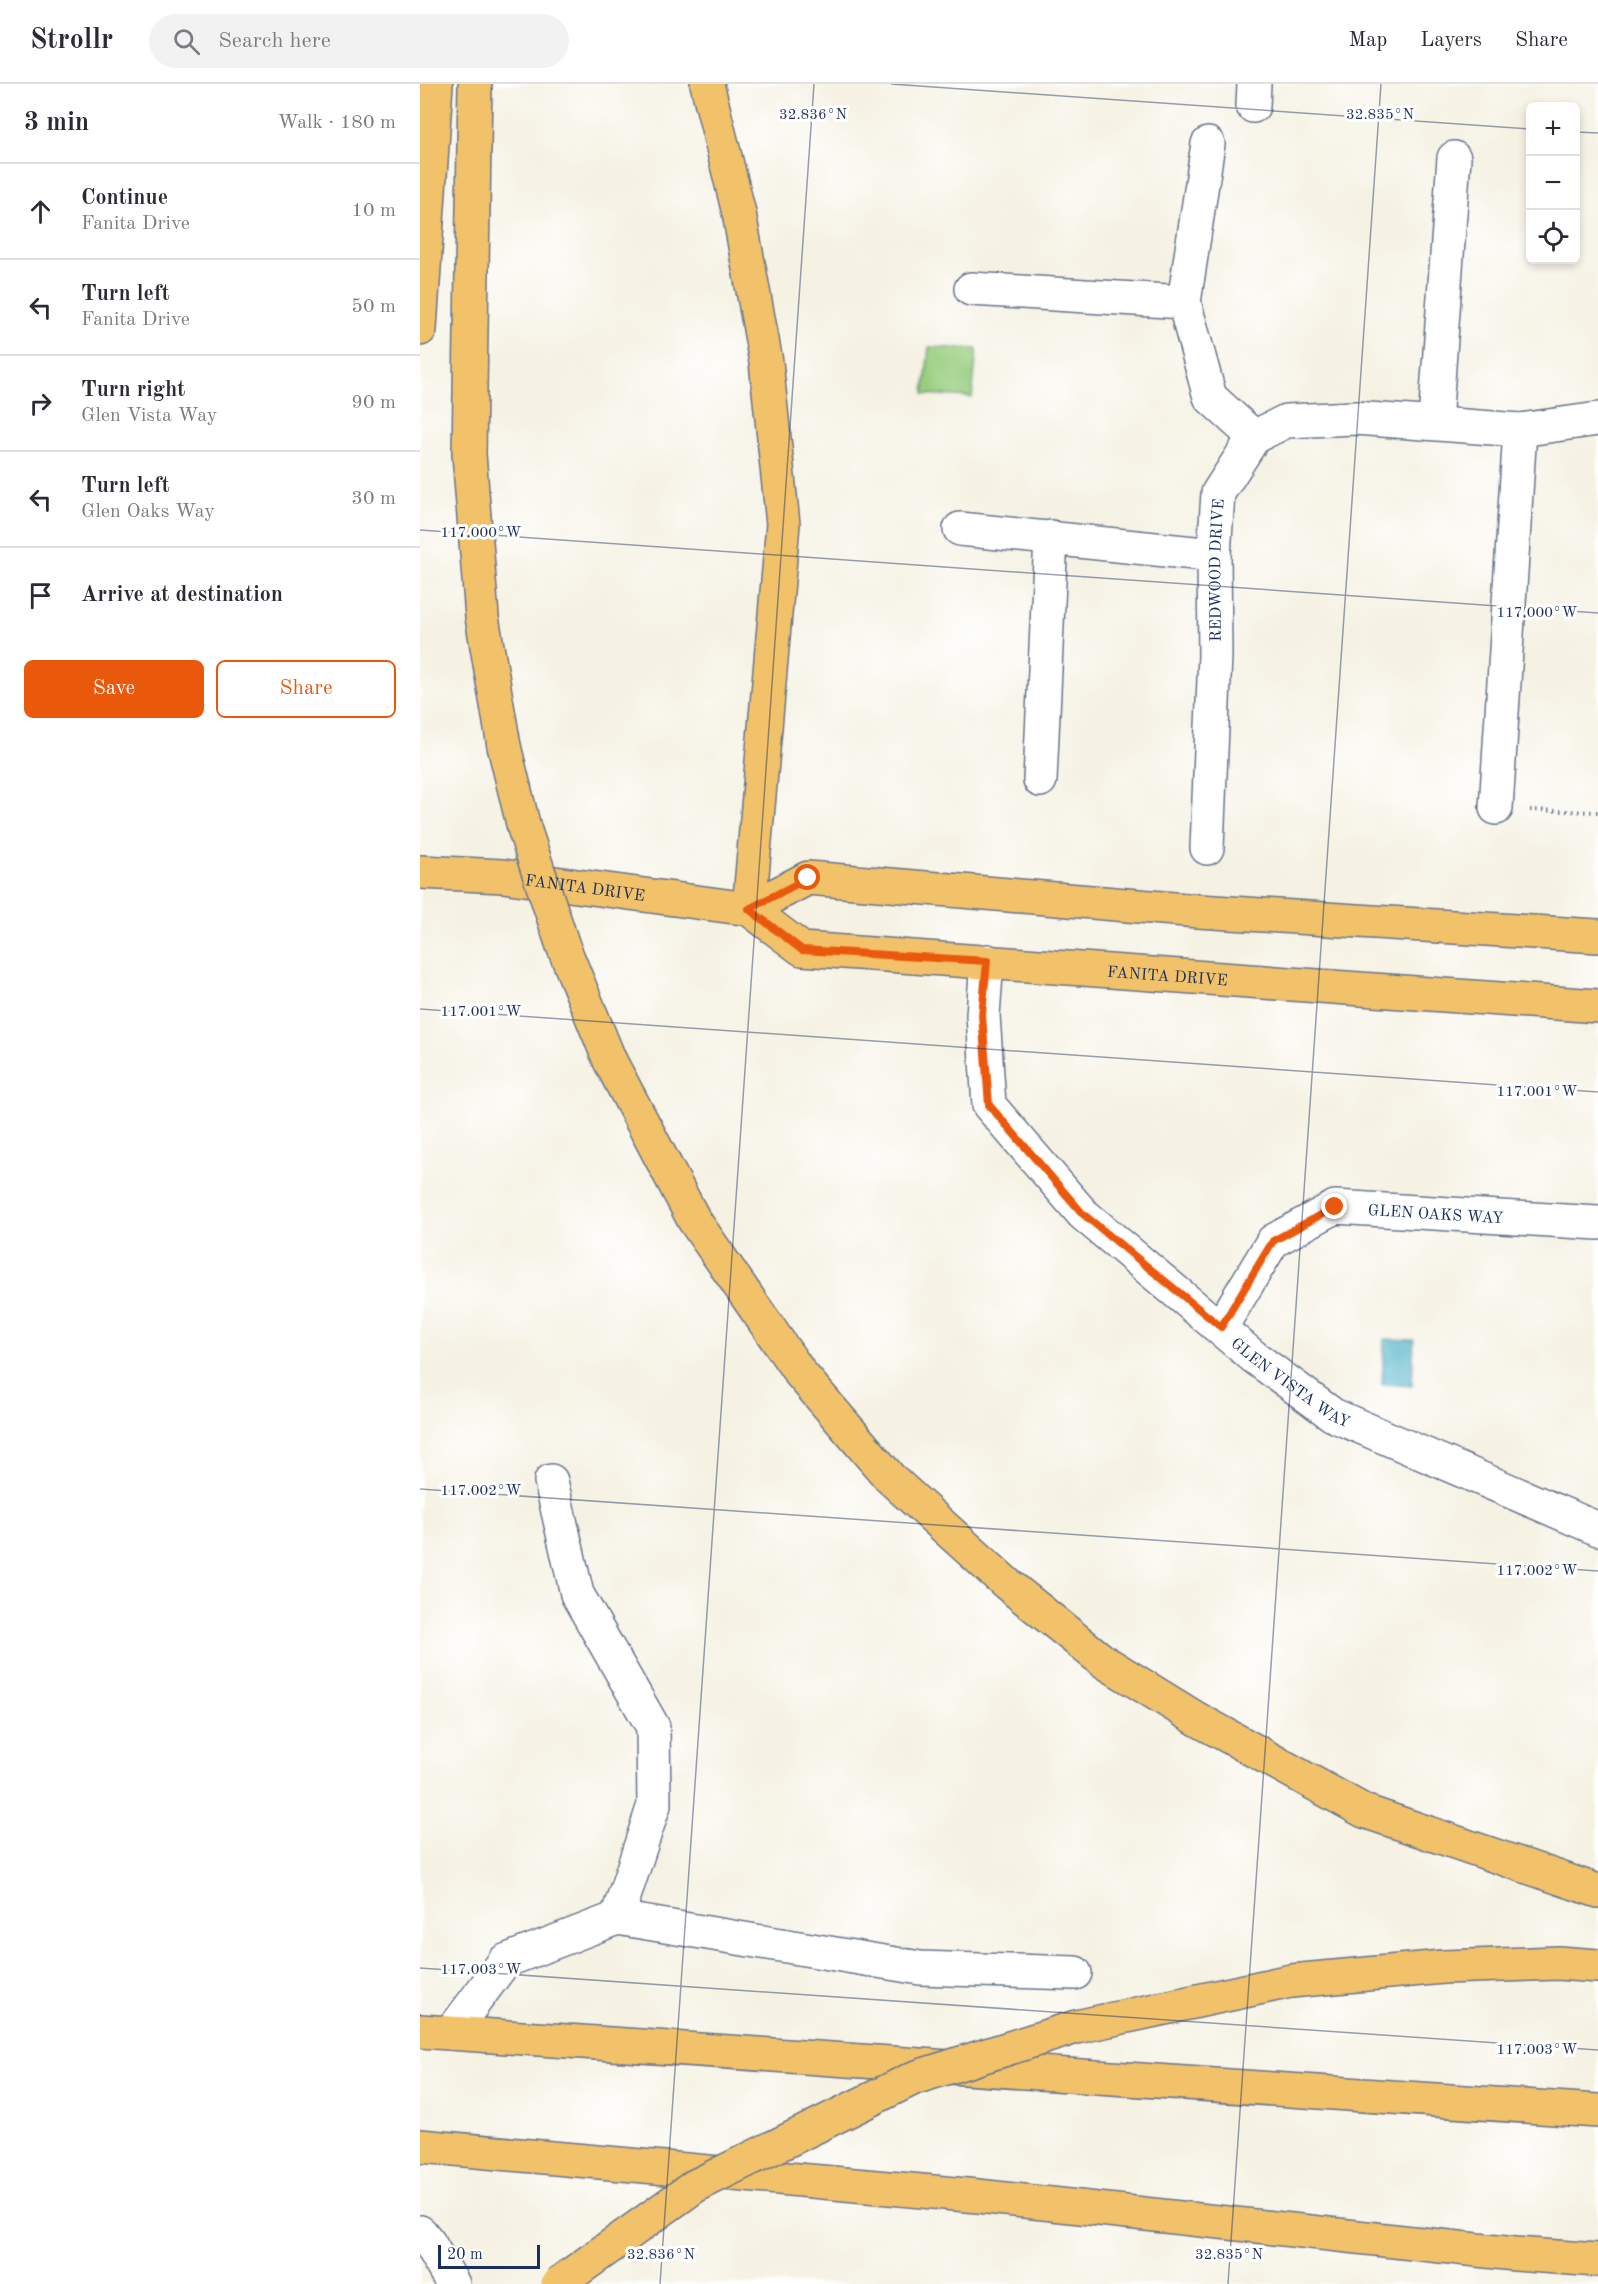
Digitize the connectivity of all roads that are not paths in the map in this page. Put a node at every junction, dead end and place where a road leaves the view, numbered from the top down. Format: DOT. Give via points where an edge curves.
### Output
graph roads {
  1 [pos="435,84"];
  2 [pos="475,84"];
  3 [pos="707,84"];
  4 [pos="1208,144"];
  5 [pos="1455,158"];
  6 [pos="971,289"];
  7 [pos="1184,302"];
  8 [pos="420,329"];
  9 [pos="1598,419"];
  10 [pos="1436,422"];
  11 [pos="1520,430"];
  12 [pos="1254,437"];
  13 [pos="960,529"];
  14 [pos="1051,537"];
  15 [pos="1215,555"];
  16 [pos="1040,780"];
  17 [pos="1497,808"];
  18 [pos="1207,848"];
  19 [pos="420,872"];
  20 [pos="749,909"];
  21 [pos="1598,936"];
  22 [pos="987,961"];
  23 [pos="1598,1006"];
  24 [pos="1598,1223"];
  25 [pos="1221,1327"];
  26 [pos="551,1481"];
  27 [pos="1598,1529"];
  28 [pos="1598,1891"];
  29 [pos="617,1918"];
  30 [pos="1598,1966"];
  31 [pos="1075,1973"];
  32 [pos="436,2032"];
  33 [pos="1598,2111"];
  34 [pos="420,2146"];
  35 [pos="612,2163"];
  36 [pos="420,2169"];
  37 [pos="420,2232"];
  38 [pos="1598,2260"];
  39 [pos="453,2284"];
  40 [pos="558,2284"];
  1 -- 8 [label="main road"];
  2 -- 28 [label="main road, bridge" via="469,454 483,617 504,746 524,828 563,946 610,1061 694,1220 800,1373 890,1478 1006,1583 1103,1661 1197,1719 1364,1812"];
  3 -- 20 [label="main road" via="739,213 766,362 783,524"];
  4 -- 7 [label="street"];
  5 -- 10 [label="street"];
  6 -- 7 [label="street"];
  7 -- 12 [label="street" via="1210,397"];
  9 -- 11 [label="street"];
  10 -- 11 [label="street"];
  10 -- 12 [label="street" via="1355,418 1286,421"];
  11 -- 17 [label="street"];
  12 -- 15 [label="street, REDWOOD DRIVE" via="1218,493"];
  13 -- 14 [label="street"];
  14 -- 15 [label="street"];
  14 -- 16 [label="street"];
  15 -- 18 [label="street, REDWOOD DRIVE"];
  19 -- 20 [label="main road, FANITA DRIVE" via="503,876"];
  20 -- 21 [label="main road" via="808,878 1197,911"];
  20 -- 22 [label="main road, FANITA DRIVE" via="802,950"];
  22 -- 23 [label="main road, FANITA DRIVE"];
  22 -- 25 [label="street, GLEN VISTA WAY" via="982,1015 989,1105 1083,1214"];
  24 -- 25 [label="street, GLEN OAKS WAY" via="1335,1207 1273,1241"];
  25 -- 27 [label="street, GLEN VISTA WAY" via="1254,1357 1333,1415"];
  26 -- 29 [label="street" via="576,1593 653,1727 654,1805"];
  29 -- 31 [label="street" via="920,1968"];
  29 -- 32 [label="street" via="505,1961"];
  30 -- 40 [label="main road, bridge" via="1558,1963 1443,1967 1291,1981 1076,2027 914,2078 747,2160 695,2186"];
  32 -- 33 [label="main road"];
  34 -- 35 [label="main road"];
  35 -- 36 [label="main road"];
  35 -- 38 [label="main road"];
  37 -- 39 [label="street"];
}
